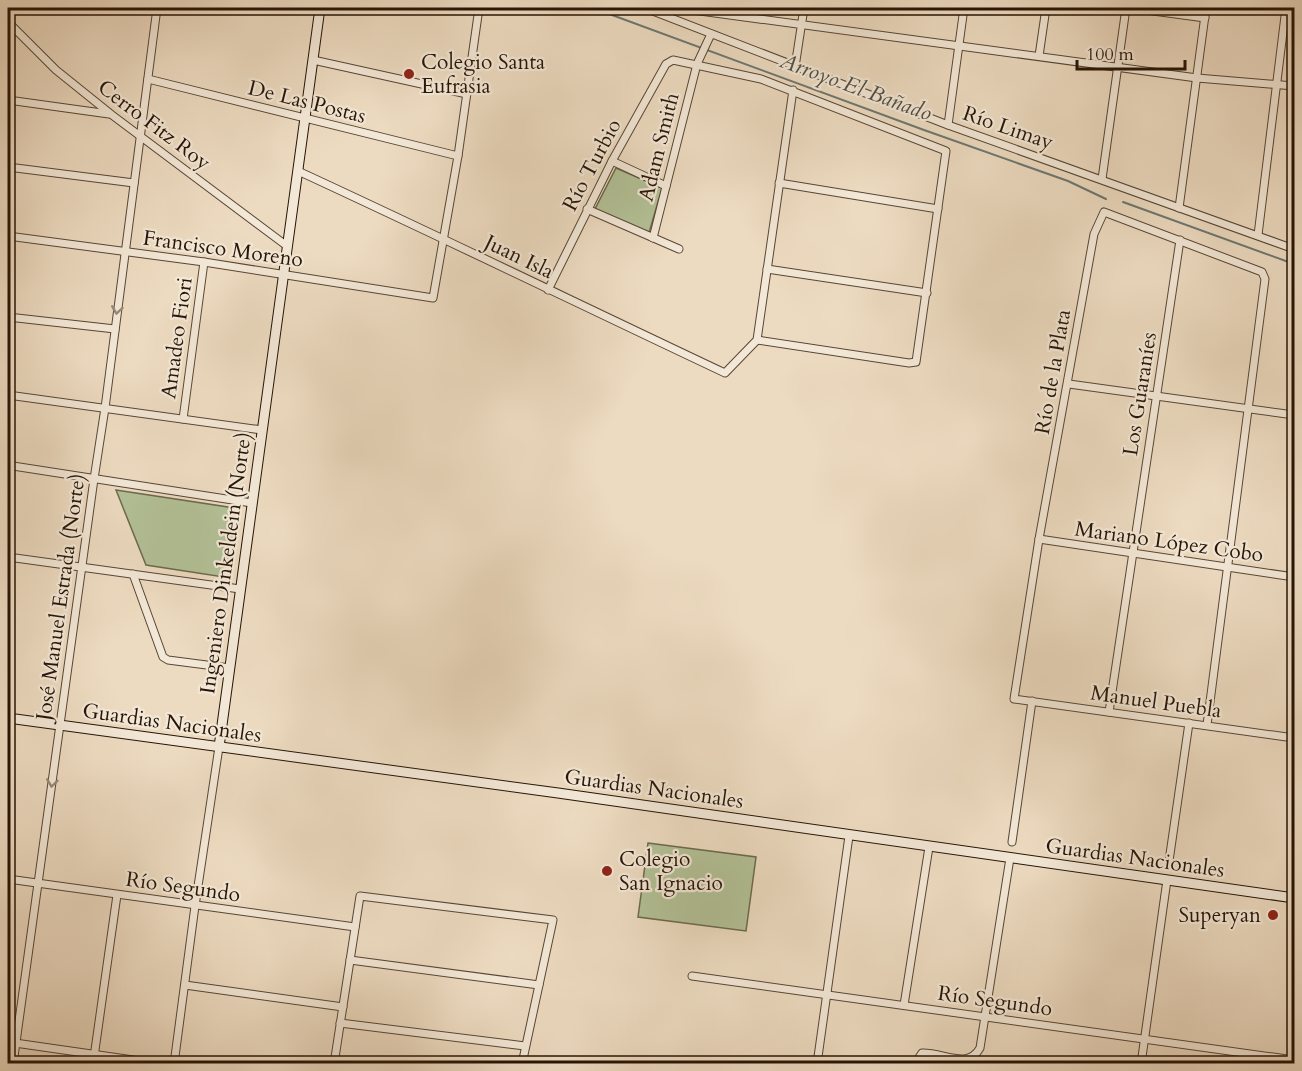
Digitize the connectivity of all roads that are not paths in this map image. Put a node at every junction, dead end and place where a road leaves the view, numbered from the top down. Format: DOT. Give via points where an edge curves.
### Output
graph roads {
  1 [pos="157,8"];
  2 [pos="320,8"];
  3 [pos="479,8"];
  4 [pos="664,8"];
  5 [pos="678,8"];
  6 [pos="804,8"];
  7 [pos="964,8"];
  8 [pos="1046,8"];
  9 [pos="1126,8"];
  10 [pos="1131,8"];
  11 [pos="1206,8"];
  12 [pos="1286,8"];
  13 [pos="648,9"];
  14 [pos="1205,18"];
  15 [pos="8,22"];
  16 [pos="802,25"];
  17 [pos="711,34"];
  18 [pos="958,45"];
  19 [pos="1039,56"];
  20 [pos="313,60"];
  21 [pos="697,64"];
  22 [pos="795,67"];
  23 [pos="1118,68"];
  24 [pos="1197,78"];
  25 [pos="148,79"];
  26 [pos="1276,84"];
  27 [pos="1294,86"];
  28 [pos="793,90"];
  29 [pos="467,94"];
  30 [pos="8,100"];
  31 [pos="112,114"];
  32 [pos="306,118"];
  33 [pos="948,125"];
  34 [pos="139,135"];
  35 [pos="458,156"];
  36 [pos="612,161"];
  37 [pos="8,167"];
  38 [pos="298,171"];
  39 [pos="1102,179"];
  40 [pos="134,183"];
  41 [pos="779,183"];
  42 [pos="666,186"];
  43 [pos="1179,208"];
  44 [pos="587,209"];
  45 [pos="938,209"];
  46 [pos="1258,235"];
  47 [pos="8,236"];
  48 [pos="444,238"];
  49 [pos="653,238"];
  50 [pos="1180,240"];
  51 [pos="287,246"];
  52 [pos="679,249"];
  53 [pos="1294,249"];
  54 [pos="126,252"];
  55 [pos="204,262"];
  56 [pos="767,269"];
  57 [pos="284,275"];
  58 [pos="548,290"];
  59 [pos="927,293"];
  60 [pos="8,316"];
  61 [pos="115,329"];
  62 [pos="757,340"];
  63 [pos="1068,384"];
  64 [pos="8,395"];
  65 [pos="1157,396"];
  66 [pos="105,408"];
  67 [pos="1249,409"];
  68 [pos="1294,415"];
  69 [pos="183,419"];
  70 [pos="262,430"];
  71 [pos="13,466"];
  72 [pos="94,479"];
  73 [pos="252,503"];
  74 [pos="1039,539"];
  75 [pos="1132,554"];
  76 [pos="8,556"];
  77 [pos="82,568"];
  78 [pos="1228,568"];
  79 [pos="133,574"];
  80 [pos="1294,577"];
  81 [pos="240,589"];
  82 [pos="230,668"];
  83 [pos="1014,699"];
  84 [pos="1032,701"];
  85 [pos="1109,712"];
  86 [pos="8,718"];
  87 [pos="1189,723"];
  88 [pos="61,725"];
  89 [pos="1207,725"];
  90 [pos="1294,736"];
  91 [pos="219,747"];
  92 [pos="849,836"];
  93 [pos="1012,842"];
  94 [pos="929,847"];
  95 [pos="1010,858"];
  96 [pos="1169,861"];
  97 [pos="8,879"];
  98 [pos="1167,880"];
  99 [pos="37,884"];
  100 [pos="117,895"];
  101 [pos="1294,898"];
  102 [pos="195,906"];
  103 [pos="354,927"];
  104 [pos="351,960"];
  105 [pos="692,976"];
  106 [pos="185,985"];
  107 [pos="539,985"];
  108 [pos="827,994"];
  109 [pos="904,1005"];
  110 [pos="343,1007"];
  111 [pos="985,1015"];
  112 [pos="340,1023"];
  113 [pos="1145,1038"];
  114 [pos="8,1042"];
  115 [pos="16,1043"];
  116 [pos="525,1046"];
  117 [pos="94,1054"];
  118 [pos="1294,1060"];
  119 [pos="915,1062"];
  120 [pos="13,1064"];
  121 [pos="93,1064"];
  122 [pos="161,1064"];
  123 [pos="174,1064"];
  124 [pos="334,1064"];
  125 [pos="522,1064"];
  126 [pos="817,1064"];
  127 [pos="1142,1064"];
  1 -- 25 [label="street, José Manuel Estrada (Norte)"];
  2 -- 20 [label="main road, Ingeniero Dinkeldein (Norte)"];
  3 -- 29 [label="street"];
  4 -- 13 [label="street"];
  5 -- 16 [label="street"];
  6 -- 16 [label="street"];
  7 -- 18 [label="street"];
  8 -- 19 [label="street"];
  9 -- 23 [label="street"];
  10 -- 14 [label="street"];
  11 -- 14 [label="street"];
  12 -- 26 [label="street"];
  13 -- 17 [label="street, Río Limay"];
  14 -- 24 [label="street"];
  15 -- 31 [label="street, Cerro Fitz Roy" via="56,70"];
  16 -- 18 [label="street"];
  16 -- 22 [label="street"];
  17 -- 21 [label="street, Adam Smith"];
  17 -- 22 [label="street, Río Limay"];
  18 -- 19 [label="street"];
  18 -- 33 [label="street"];
  19 -- 23 [label="street"];
  20 -- 29 [label="street"];
  20 -- 32 [label="main road, Ingeniero Dinkeldein (Norte)"];
  21 -- 28 [label="street"];
  21 -- 36 [label="street, Río Turbio" via="673,60 666,64"];
  21 -- 42 [label="street, Adam Smith"];
  22 -- 33 [label="street, Río Limay"];
  23 -- 24 [label="street"];
  23 -- 39 [label="street"];
  24 -- 26 [label="street"];
  24 -- 43 [label="street"];
  25 -- 32 [label="street, De Las Postas"];
  25 -- 34 [label="street, José Manuel Estrada (Norte)"];
  26 -- 27 [label="street"];
  26 -- 46 [label="street"];
  28 -- 41 [label="street"];
  28 -- 45 [label="street" via="946,151"];
  29 -- 35 [label="street"];
  30 -- 31 [label="street"];
  31 -- 34 [label="street, Cerro Fitz Roy"];
  32 -- 35 [label="street, De Las Postas"];
  32 -- 38 [label="main road, Ingeniero Dinkeldein (Norte)"];
  33 -- 39 [label="street, Río Limay"];
  34 -- 40 [label="street, José Manuel Estrada (Norte)"];
  34 -- 51 [label="street, Cerro Fitz Roy"];
  35 -- 48 [label="street"];
  36 -- 42 [label="street"];
  36 -- 44 [label="street, Río Turbio"];
  37 -- 40 [label="street"];
  38 -- 48 [label="street, Juan Isla"];
  38 -- 51 [label="main road, Ingeniero Dinkeldein (Norte)"];
  39 -- 43 [label="street, Río Limay"];
  40 -- 54 [label="street, José Manuel Estrada (Norte)"];
  41 -- 45 [label="street"];
  41 -- 56 [label="street"];
  42 -- 49 [label="street, Adam Smith"];
  43 -- 46 [label="street, Río Limay"];
  44 -- 49 [label="street"];
  44 -- 58 [label="street, Río Turbio"];
  45 -- 59 [label="street"];
  46 -- 53 [label="street, Río Limay"];
  47 -- 54 [label="street, Francisco Moreno"];
  48 -- 57 [label="street, Francisco Moreno" via="433,298"];
  48 -- 58 [label="street, Juan Isla"];
  49 -- 52 [label="street"];
  50 -- 63 [label="street, Río de la Plata" via="1104,212 1094,234"];
  50 -- 65 [label="street, Los Guaraníes"];
  50 -- 67 [label="street" via="1262,272 1265,279"];
  51 -- 57 [label="main road, Ingeniero Dinkeldein (Norte)"];
  54 -- 55 [label="street, Francisco Moreno"];
  54 -- 61 [label="street, José Manuel Estrada (Norte), one-way"];
  55 -- 57 [label="street, Francisco Moreno"];
  55 -- 69 [label="street, Amadeo Fiori"];
  56 -- 59 [label="street"];
  56 -- 62 [label="street"];
  57 -- 70 [label="main road, Ingeniero Dinkeldein (Norte)"];
  58 -- 62 [label="street, Juan Isla" via="725,373"];
  59 -- 62 [label="street" via="916,362"];
  60 -- 61 [label="street"];
  61 -- 66 [label="street, José Manuel Estrada (Norte)"];
  63 -- 65 [label="street"];
  63 -- 74 [label="street, Río de la Plata"];
  64 -- 66 [label="street"];
  65 -- 67 [label="street"];
  65 -- 75 [label="street, Los Guaraníes"];
  66 -- 69 [label="street"];
  66 -- 72 [label="street, José Manuel Estrada (Norte)"];
  67 -- 68 [label="street"];
  67 -- 78 [label="street"];
  69 -- 70 [label="street"];
  70 -- 73 [label="main road, Ingeniero Dinkeldein (Norte)"];
  71 -- 72 [label="street"];
  72 -- 73 [label="street"];
  72 -- 77 [label="street, José Manuel Estrada (Norte)"];
  73 -- 81 [label="main road, Ingeniero Dinkeldein (Norte)"];
  74 -- 75 [label="street, Mariano López Cobo"];
  74 -- 83 [label="street, Río de la Plata"];
  75 -- 78 [label="street, Mariano López Cobo"];
  75 -- 85 [label="street, Los Guaraníes"];
  76 -- 77 [label="street"];
  77 -- 79 [label="street"];
  77 -- 88 [label="street, José Manuel Estrada (Norte)"];
  78 -- 80 [label="street, Mariano López Cobo"];
  78 -- 89 [label="street"];
  79 -- 81 [label="street"];
  79 -- 82 [label="street" via="163,657"];
  81 -- 82 [label="main road, Ingeniero Dinkeldein (Norte)"];
  82 -- 91 [label="main road, Ingeniero Dinkeldein (Norte)"];
  83 -- 84 [label="street, Manuel Puebla"];
  84 -- 85 [label="street, Manuel Puebla"];
  84 -- 93 [label="street"];
  85 -- 87 [label="street, Manuel Puebla"];
  86 -- 88 [label="main road, Guardias Nacionales"];
  87 -- 89 [label="street, Manuel Puebla"];
  87 -- 96 [label="street"];
  88 -- 91 [label="main road, Guardias Nacionales"];
  88 -- 99 [label="street, José Manuel Estrada (Norte), one-way"];
  89 -- 90 [label="street, Manuel Puebla"];
  91 -- 92 [label="main road, Guardias Nacionales"];
  91 -- 102 [label="street, Ingeniero Dinkeldein (Norte)"];
  92 -- 94 [label="main road, Guardias Nacionales"];
  92 -- 108 [label="street"];
  94 -- 95 [label="main road, Guardias Nacionales"];
  94 -- 109 [label="street"];
  95 -- 98 [label="main road, Guardias Nacionales"];
  95 -- 111 [label="street"];
  97 -- 99 [label="street, Río Segundo"];
  98 -- 101 [label="main road, Guardias Nacionales"];
  98 -- 113 [label="street"];
  99 -- 100 [label="street, Río Segundo"];
  99 -- 115 [label="street, José Manuel Estrada (Norte)"];
  100 -- 102 [label="street, Río Segundo"];
  100 -- 117 [label="street"];
  102 -- 103 [label="street, Río Segundo"];
  102 -- 106 [label="street, Ingeniero Dinkeldein (Norte)"];
  103 -- 104 [label="street"];
  103 -- 107 [label="street" via="360,896 553,920"];
  104 -- 107 [label="street"];
  104 -- 110 [label="street"];
  105 -- 108 [label="street, Río Segundo"];
  106 -- 110 [label="street"];
  106 -- 123 [label="street, Ingeniero Dinkeldein (Norte)"];
  107 -- 116 [label="street"];
  108 -- 109 [label="street, Río Segundo"];
  108 -- 126 [label="street"];
  109 -- 111 [label="street, Río Segundo"];
  110 -- 112 [label="street"];
  111 -- 113 [label="street, Río Segundo"];
  111 -- 119 [label="street" via="976,1056 967,1060 922,1053"];
  112 -- 116 [label="street"];
  112 -- 124 [label="street"];
  113 -- 118 [label="street, Río Segundo"];
  113 -- 127 [label="street"];
  114 -- 115 [label="street"];
  115 -- 117 [label="street"];
  115 -- 120 [label="street, José Manuel Estrada (Norte)"];
  116 -- 125 [label="street"];
  117 -- 121 [label="street"];
  117 -- 122 [label="street"];
}
